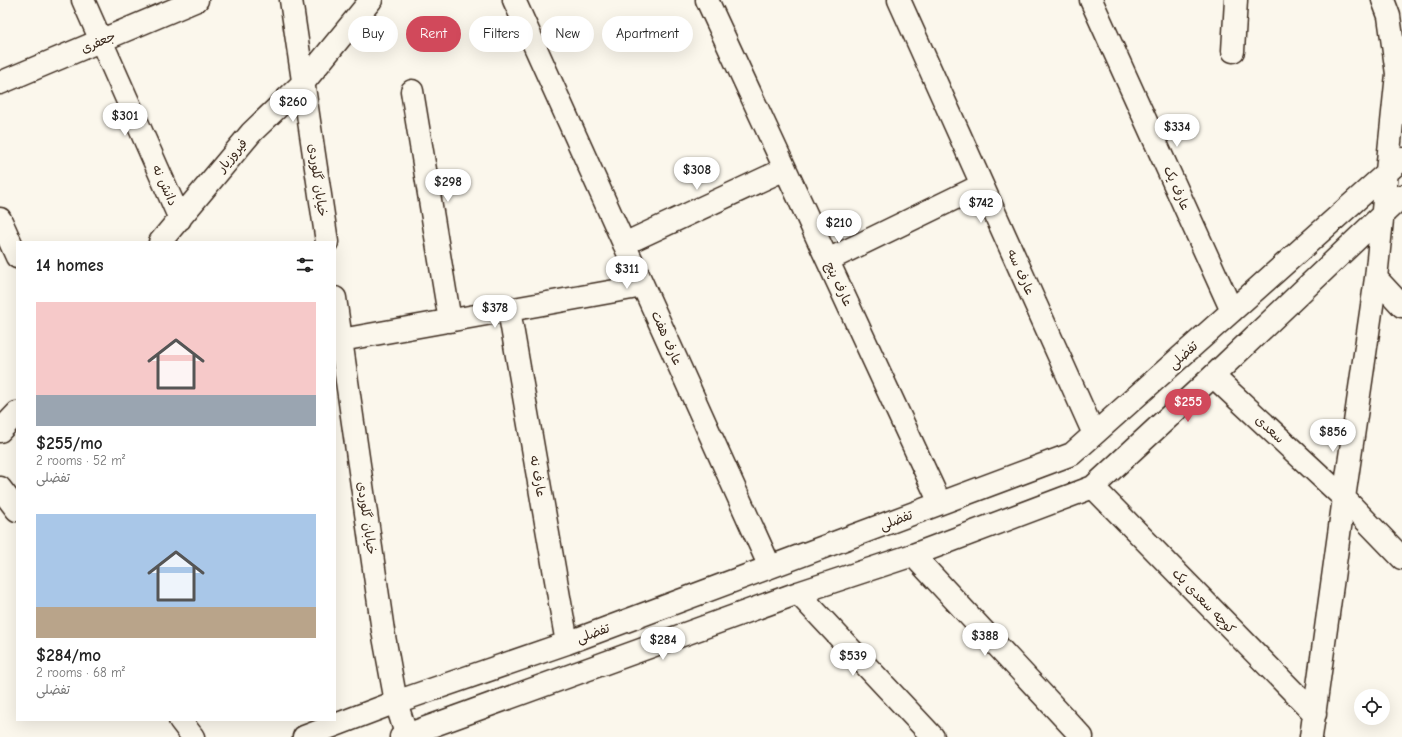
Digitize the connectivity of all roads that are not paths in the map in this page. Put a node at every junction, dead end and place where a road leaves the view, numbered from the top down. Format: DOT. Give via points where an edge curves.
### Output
graph roads {
  1 [pos="83,0"];
  2 [pos="197,0"];
  3 [pos="292,0"];
  4 [pos="371,0"];
  5 [pos="514,0"];
  6 [pos="707,0"];
  7 [pos="899,0"];
  8 [pos="1091,0"];
  9 [pos="1236,0"];
  10 [pos="1383,0"];
  11 [pos="101,41"];
  12 [pos="1232,51"];
  13 [pos="304,82"];
  14 [pos="0,83"];
  15 [pos="412,91"];
  16 [pos="1394,166"];
  17 [pos="785,169"];
  18 [pos="982,185"];
  19 [pos="1402,196"];
  20 [pos="1382,215"];
  21 [pos="0,219"];
  22 [pos="180,219"];
  23 [pos="161,241"];
  24 [pos="327,241"];
  25 [pos="624,244"];
  26 [pos="16,255"];
  27 [pos="828,260"];
  28 [pos="1376,278"];
  29 [pos="643,286"];
  30 [pos="336,305"];
  31 [pos="1402,306"];
  32 [pos="509,310"];
  33 [pos="1232,311"];
  34 [pos="450,320"];
  35 [pos="341,340"];
  36 [pos="1213,376"];
  37 [pos="16,414"];
  38 [pos="0,431"];
  39 [pos="1094,434"];
  40 [pos="1093,487"];
  41 [pos="0,488"];
  42 [pos="1344,498"];
  43 [pos="940,503"];
  44 [pos="16,509"];
  45 [pos="913,555"];
  46 [pos="1402,558"];
  47 [pos="770,567"];
  48 [pos="798,593"];
  49 [pos="567,643"];
  50 [pos="396,702"];
  51 [pos="1315,714"];
  52 [pos="181,721"];
  53 [pos="405,736"];
  54 [pos="193,737"];
  55 [pos="304,737"];
  56 [pos="933,737"];
  57 [pos="1082,737"];
  58 [pos="1311,737"];
  1 -- 11 [label="street, دانش نه"];
  2 -- 11 [label="street, جعفری"];
  3 -- 13 [label="street, خیابان گلوردی"];
  4 -- 13 [label="street, فیروزیار"];
  5 -- 25 [label="street, عارف هفت"];
  6 -- 17 [label="street, عارف پنج"];
  7 -- 18 [label="street, عارف سه"];
  8 -- 33 [label="street, عارف یک"];
  9 -- 12 [label="street"];
  10 -- 16 [label="street" via="1389,16 1397,74"];
  11 -- 14 [label="street, جعفری"];
  11 -- 22 [label="street, دانش نه"];
  13 -- 22 [label="street, فیروزیار" via="251,132"];
  13 -- 24 [label="street, خیابان گلوردی"];
  15 -- 34 [label="street"];
  16 -- 20 [label="street"];
  16 -- 33 [label="street, تفضلی"];
  17 -- 25 [label="street"];
  17 -- 27 [label="street, عارف پنج"];
  18 -- 27 [label="street"];
  18 -- 39 [label="street, عارف سه"];
  19 -- 20 [label="street"];
  20 -- 28 [label="street"];
  20 -- 36 [label="street"];
  21 -- 26 [label="street"];
  22 -- 23 [label="street, فیروزیار"];
  25 -- 29 [label="street, عارف هفت"];
  27 -- 43 [label="street, عارف پنج"];
  28 -- 31 [label="street"];
  28 -- 42 [label="street"];
  29 -- 32 [label="street"];
  29 -- 47 [label="street, عارف هفت"];
  30 -- 35 [label="street, خیابان گلوردی"];
  32 -- 34 [label="street"];
  32 -- 49 [label="street, عارف نه"];
  33 -- 39 [label="street, تفضلی"];
  34 -- 35 [label="street"];
  35 -- 50 [label="street, خیابان گلوردی"];
  36 -- 40 [label="street"];
  36 -- 42 [label="street, سعدی"];
  37 -- 38 [label="street"];
  39 -- 43 [label="street, تفضلی" via="1072,454"];
  40 -- 45 [label="street"];
  40 -- 51 [label="street, کوچه سعدی یک"];
  41 -- 44 [label="street"];
  42 -- 46 [label="street, سعدی"];
  42 -- 51 [label="street"];
  43 -- 47 [label="street, تفضلی"];
  45 -- 48 [label="street"];
  45 -- 57 [label="street"];
  47 -- 49 [label="street, تفضلی"];
  48 -- 53 [label="street"];
  48 -- 56 [label="street"];
  49 -- 50 [label="street, تفضلی"];
  50 -- 53 [label="street, خیابان گلوردی"];
  50 -- 55 [label="street, تفضلی"];
  51 -- 58 [label="street"];
  52 -- 54 [label="street"];
}
